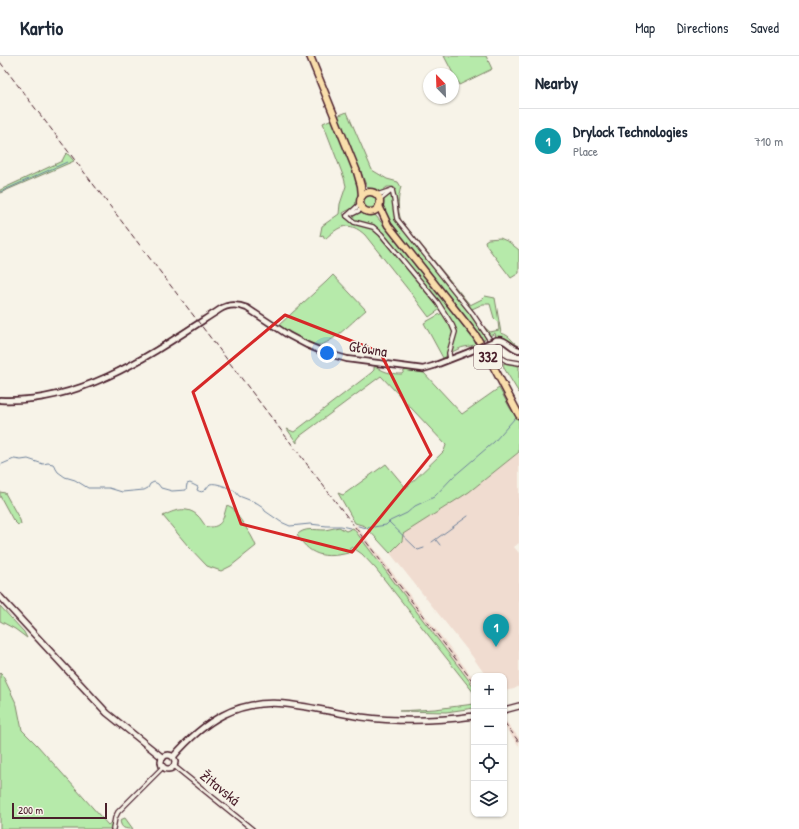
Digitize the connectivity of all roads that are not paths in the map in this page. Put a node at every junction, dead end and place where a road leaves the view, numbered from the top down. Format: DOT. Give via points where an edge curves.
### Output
graph roads {
  1 [pos="310,56"];
  2 [pos="357,172"];
  3 [pos="362,196"];
  4 [pos="376,198"];
  5 [pos="361,207"];
  6 [pos="370,212"];
  7 [pos="388,225"];
  8 [pos="519,350"];
  9 [pos="450,359"];
  10 [pos="519,363"];
  11 [pos="0,400"];
  12 [pos="519,414"];
  13 [pos="0,597"];
  14 [pos="519,706"];
  15 [pos="507,709"];
  16 [pos="471,716"];
  17 [pos="173,757"];
  18 [pos="163,758"];
  19 [pos="174,766"];
  20 [pos="164,767"];
  21 [pos="113,829"];
  22 [pos="252,829"];
  1 -- 2 [label="highway, 332"];
  2 -- 3 [label="highway, 332"];
  2 -- 4 [label="highway, 332"];
  3 -- 4 [label="highway" via="366,193"];
  3 -- 5 [label="highway, 332"];
  4 -- 6 [label="highway" via="376,210"];
  4 -- 7 [label="highway, 332"];
  4 -- 10 [label="street" via="392,190 397,219 472,312 502,358"];
  5 -- 6 [label="highway, 332"];
  5 -- 9 [label="street" via="347,216 354,222 373,227 381,234 452,324 455,332 449,348"];
  6 -- 7 [label="highway, 332"];
  7 -- 12 [label="highway, 332" via="476,336"];
  8 -- 9 [label="street, Główna, bridge" via="501,339"];
  9 -- 11 [label="street, Główna" via="429,368 419,369 347,359 307,345 247,308 237,305 225,306 137,362 76,390 49,398"];
  13 -- 18 [label="main road" via="107,713"];
  14 -- 15 [label="main road"];
  16 -- 17 [label="main road" via="388,719 340,714 286,704 262,703 234,709 216,719"];
  17 -- 18 [label="main road" via="168,755"];
  17 -- 19 [label="main road"];
  18 -- 20 [label="main road"];
  19 -- 20 [label="main road" via="169,769"];
  19 -- 22 [label="street, Žitavská"];
  20 -- 21 [label="street" via="118,812"];
}
